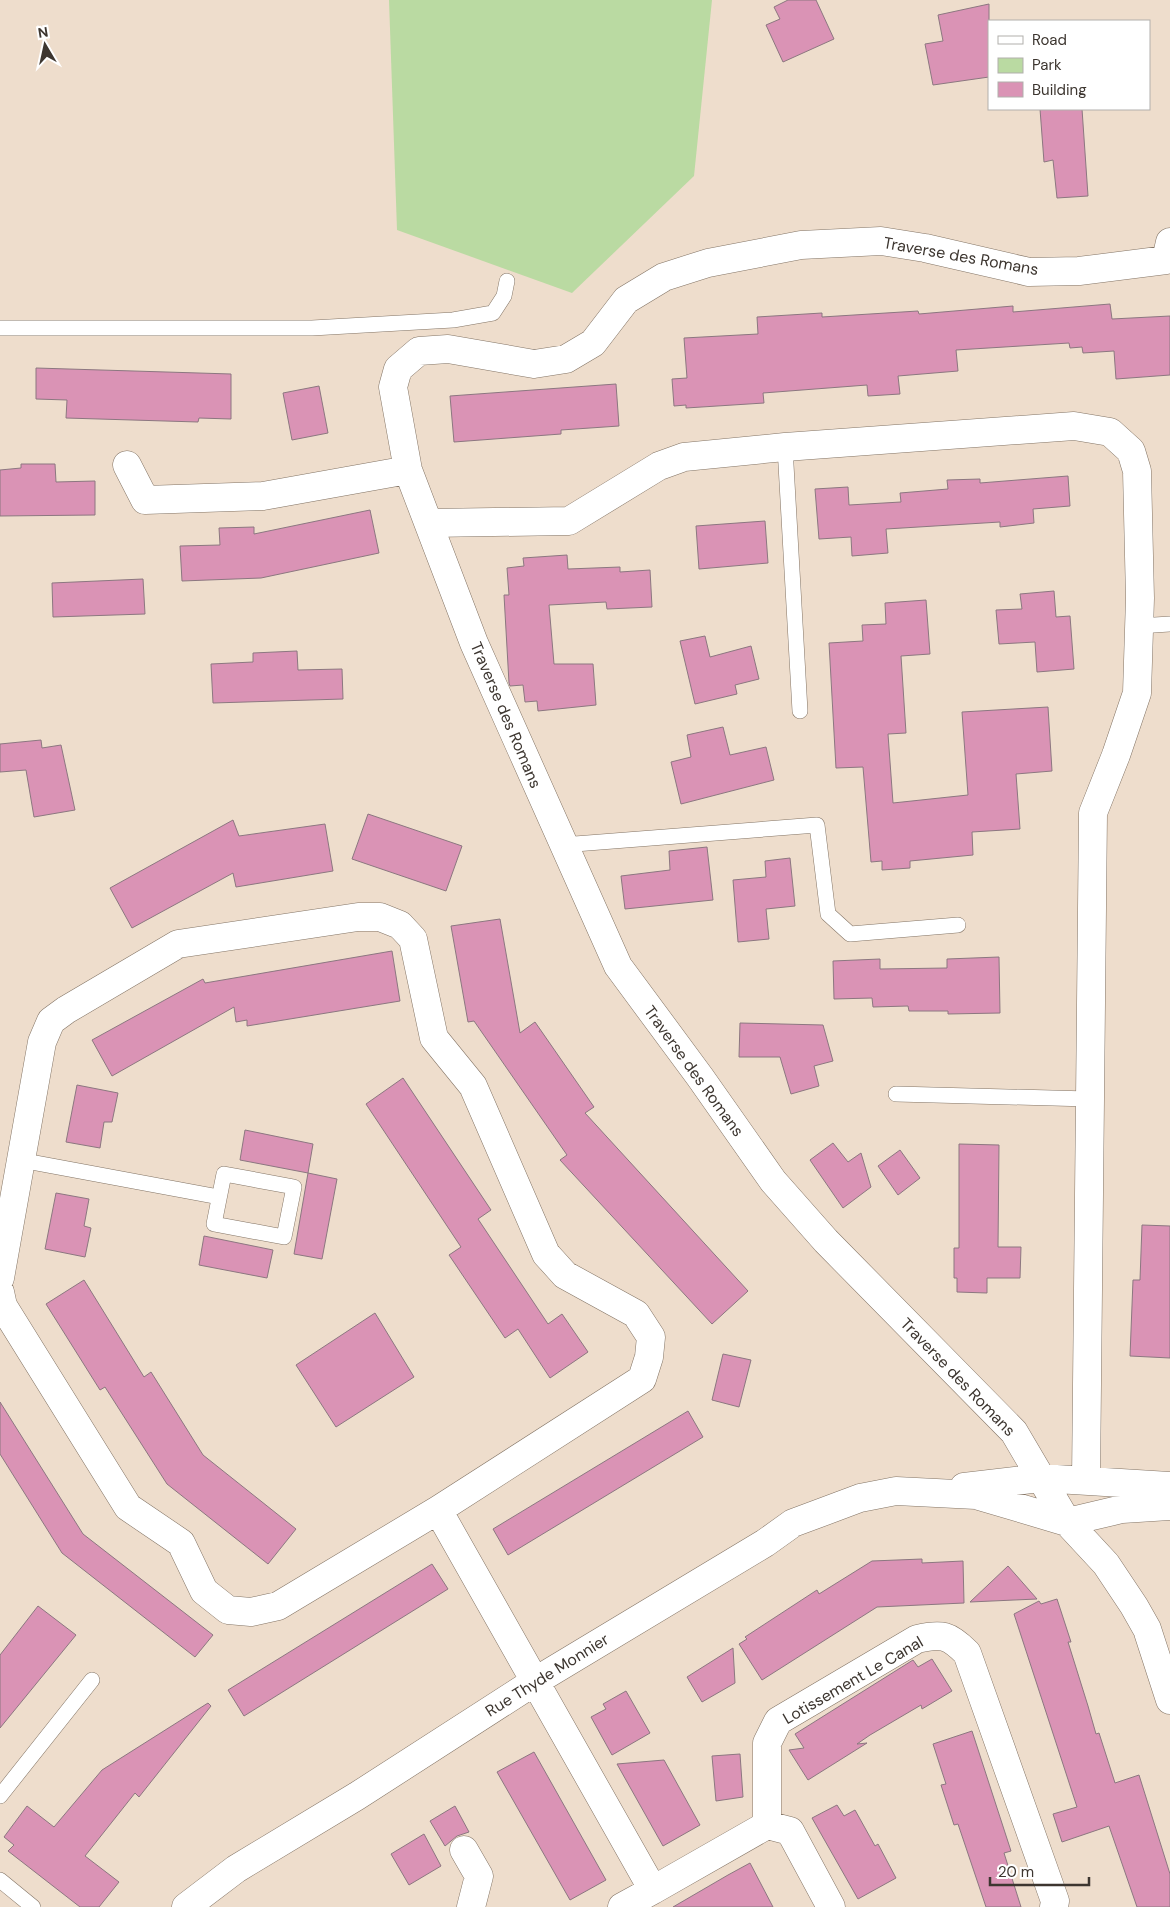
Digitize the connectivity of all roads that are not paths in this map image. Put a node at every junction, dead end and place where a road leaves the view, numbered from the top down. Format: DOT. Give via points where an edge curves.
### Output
graph roads {
  1 [pos="1170,242"];
  2 [pos="507,281"];
  3 [pos="0,328"];
  4 [pos="785,446"];
  5 [pos="127,465"];
  6 [pos="408,470"];
  7 [pos="430,523"];
  8 [pos="1170,624"];
  9 [pos="1139,626"];
  10 [pos="800,711"];
  11 [pos="562,844"];
  12 [pos="958,925"];
  13 [pos="896,1094"];
  14 [pos="1089,1099"];
  15 [pos="10,1158"];
  16 [pos="219,1197"];
  17 [pos="0,1278"];
  18 [pos="0,1292"];
  19 [pos="1040,1478"];
  20 [pos="1086,1480"];
  21 [pos="1170,1486"];
  22 [pos="928,1491"];
  23 [pos="1170,1506"];
  24 [pos="438,1510"];
  25 [pos="1067,1522"];
  26 [pos="92,1680"];
  27 [pos="534,1682"];
  28 [pos="1170,1700"];
  29 [pos="0,1796"];
  30 [pos="767,1826"];
  31 [pos="464,1850"];
  32 [pos="0,1880"];
  33 [pos="653,1890"];
  34 [pos="33,1907"];
  35 [pos="186,1907"];
  36 [pos="471,1907"];
  37 [pos="622,1907"];
  38 [pos="831,1907"];
  39 [pos="1054,1907"];
  1 -- 6 [label="street, Traverse des Romans" via="1166,260 1079,271 1029,272 881,240 801,246 708,263 664,277 626,300 593,343 566,359 534,364 448,349 419,351 398,369 393,387"];
  2 -- 3 [label="lane" via="504,296 493,313 453,320 312,328"];
  4 -- 7 [label="street" via="684,457 660,466 569,521"];
  4 -- 9 [label="street" via="1074,426 1110,432 1131,450 1137,471"];
  4 -- 10 [label="lane"];
  5 -- 6 [label="street" via="145,500 263,496"];
  6 -- 7 [label="street, Traverse des Romans"];
  7 -- 11 [label="street, Traverse des Romans" via="474,643"];
  8 -- 9 [label="lane"];
  9 -- 14 [label="street" via="1137,693 1093,813"];
  11 -- 12 [label="lane" via="817,825 828,914 850,934"];
  11 -- 19 [label="street, Traverse des Romans" via="618,966 773,1181 846,1262 1014,1432"];
  13 -- 14 [label="lane"];
  14 -- 20 [label="street"];
  15 -- 16 [label="lane"];
  15 -- 17 [label="street"];
  15 -- 24 [label="street" via="42,1042 51,1021 66,1010 178,944 358,917 380,917 400,925 413,939 434,1038 473,1086 546,1254 565,1275 636,1314 651,1337 642,1379"];
  16 -- 16 [label="lane" via="224,1174 294,1187 284,1237 214,1224"];
  18 -- 24 [label="street" via="3,1306 128,1507 181,1543 204,1591 228,1610 251,1612 278,1606"];
  19 -- 20 [label="street, Rue Thyde Monnier"];
  19 -- 22 [label="street, Rue Thyde Monnier"];
  19 -- 25 [label="street, Traverse des Romans"];
  20 -- 21 [label="street, Rue Thyde Monnier"];
  22 -- 25 [label="street, Rue Thyde Monnier" via="976,1496"];
  22 -- 27 [label="street, Rue Thyde Monnier" via="896,1491 860,1498 793,1523"];
  23 -- 25 [label="street" via="1122,1509"];
  24 -- 27 [label="street"];
  25 -- 28 [label="street, Traverse des Romans" via="1106,1564 1134,1606 1147,1629"];
  26 -- 29 [label="lane"];
  27 -- 33 [label="street"];
  27 -- 35 [label="street, Rue Thyde Monnier" via="236,1869"];
  30 -- 33 [label="street"];
  30 -- 38 [label="street" via="790,1831"];
  30 -- 39 [label="street, Lotissement Le Canal" via="766,1743 778,1721 917,1638 935,1634 953,1639 967,1653 1055,1901"];
  31 -- 36 [label="street" via="479,1876"];
  32 -- 34 [label="lane"];
  33 -- 37 [label="street"];
}
